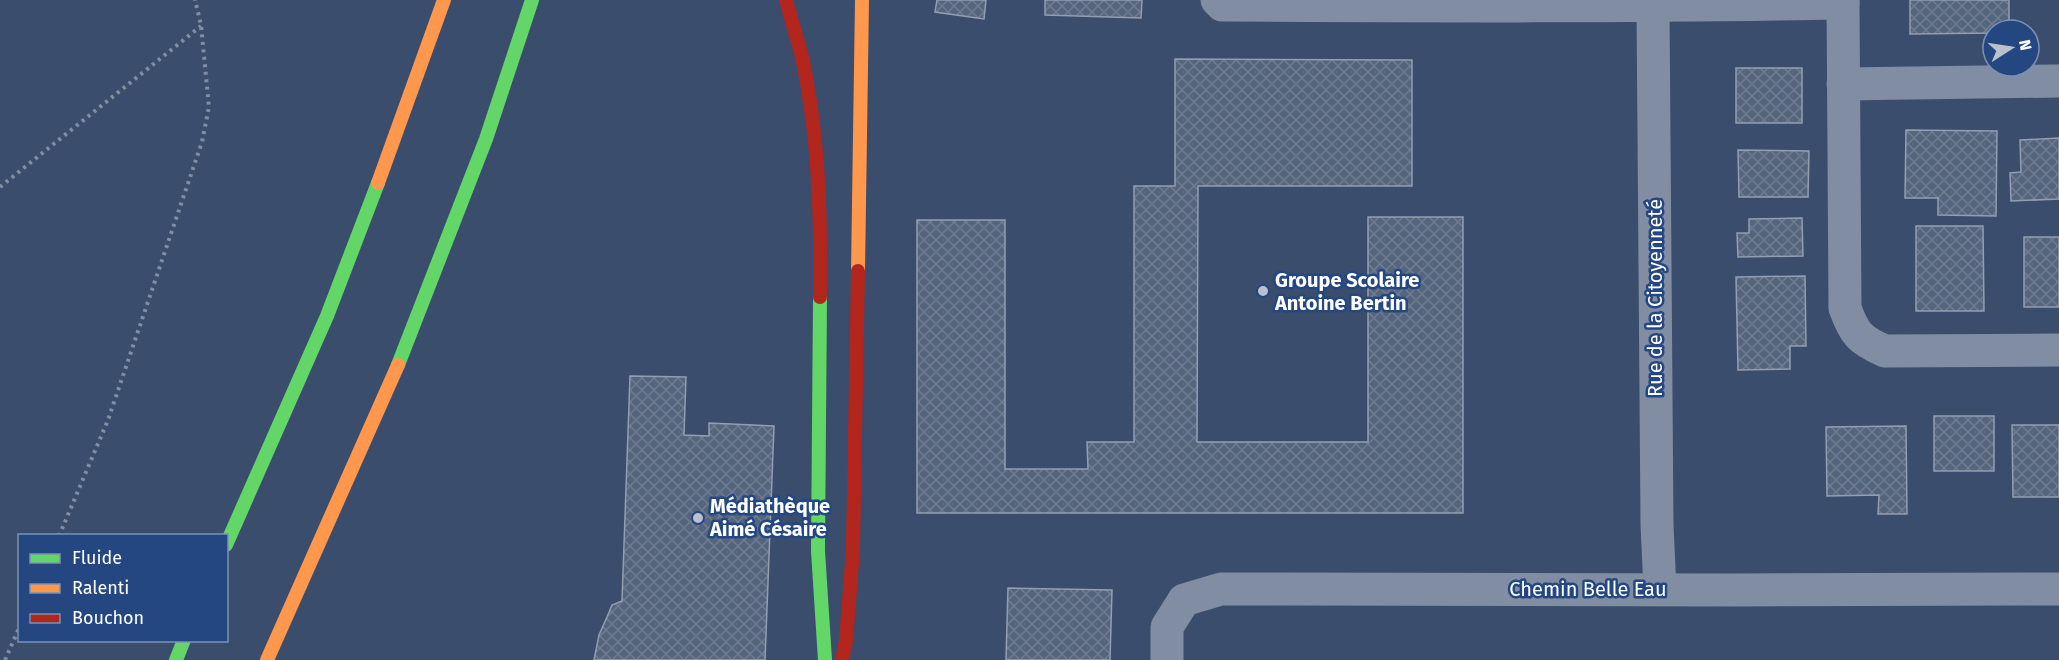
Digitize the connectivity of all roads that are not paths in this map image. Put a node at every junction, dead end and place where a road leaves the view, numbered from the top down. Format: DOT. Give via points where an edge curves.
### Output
graph roads {
  1 [pos="444,0"];
  2 [pos="532,0"];
  3 [pos="786,0"];
  4 [pos="862,0"];
  5 [pos="1217,0"];
  6 [pos="1843,2"];
  7 [pos="1353,3"];
  8 [pos="1653,7"];
  9 [pos="2059,81"];
  10 [pos="1843,84"];
  11 [pos="2059,350"];
  12 [pos="228,540"];
  13 [pos="2059,588"];
  14 [pos="1660,589"];
  15 [pos="183,642"];
  16 [pos="176,660"];
  17 [pos="267,660"];
  18 [pos="825,660"];
  19 [pos="842,660"];
  20 [pos="1167,660"];
  1 -- 12 [label="highway" via="327,315"];
  2 -- 17 [label="highway" via="486,139 393,378"];
  3 -- 18 [label="highway" via="801,55 815,142 821,224 818,551"];
  4 -- 19 [label="highway" via="853,549"];
  5 -- 7 [label="street" via="1222,5"];
  6 -- 8 [label="street"];
  6 -- 10 [label="street"];
  7 -- 8 [label="street"];
  8 -- 14 [label="street, Rue de la Citoyenneté"];
  9 -- 10 [label="street"];
  10 -- 11 [label="street" via="1845,308 1852,328 1868,344 1885,351"];
  13 -- 14 [label="street, Chemin Belle Eau"];
  14 -- 20 [label="street, Chemin Belle Eau" via="1221,589 1184,600 1167,627"];
  15 -- 16 [label="highway"];
}
